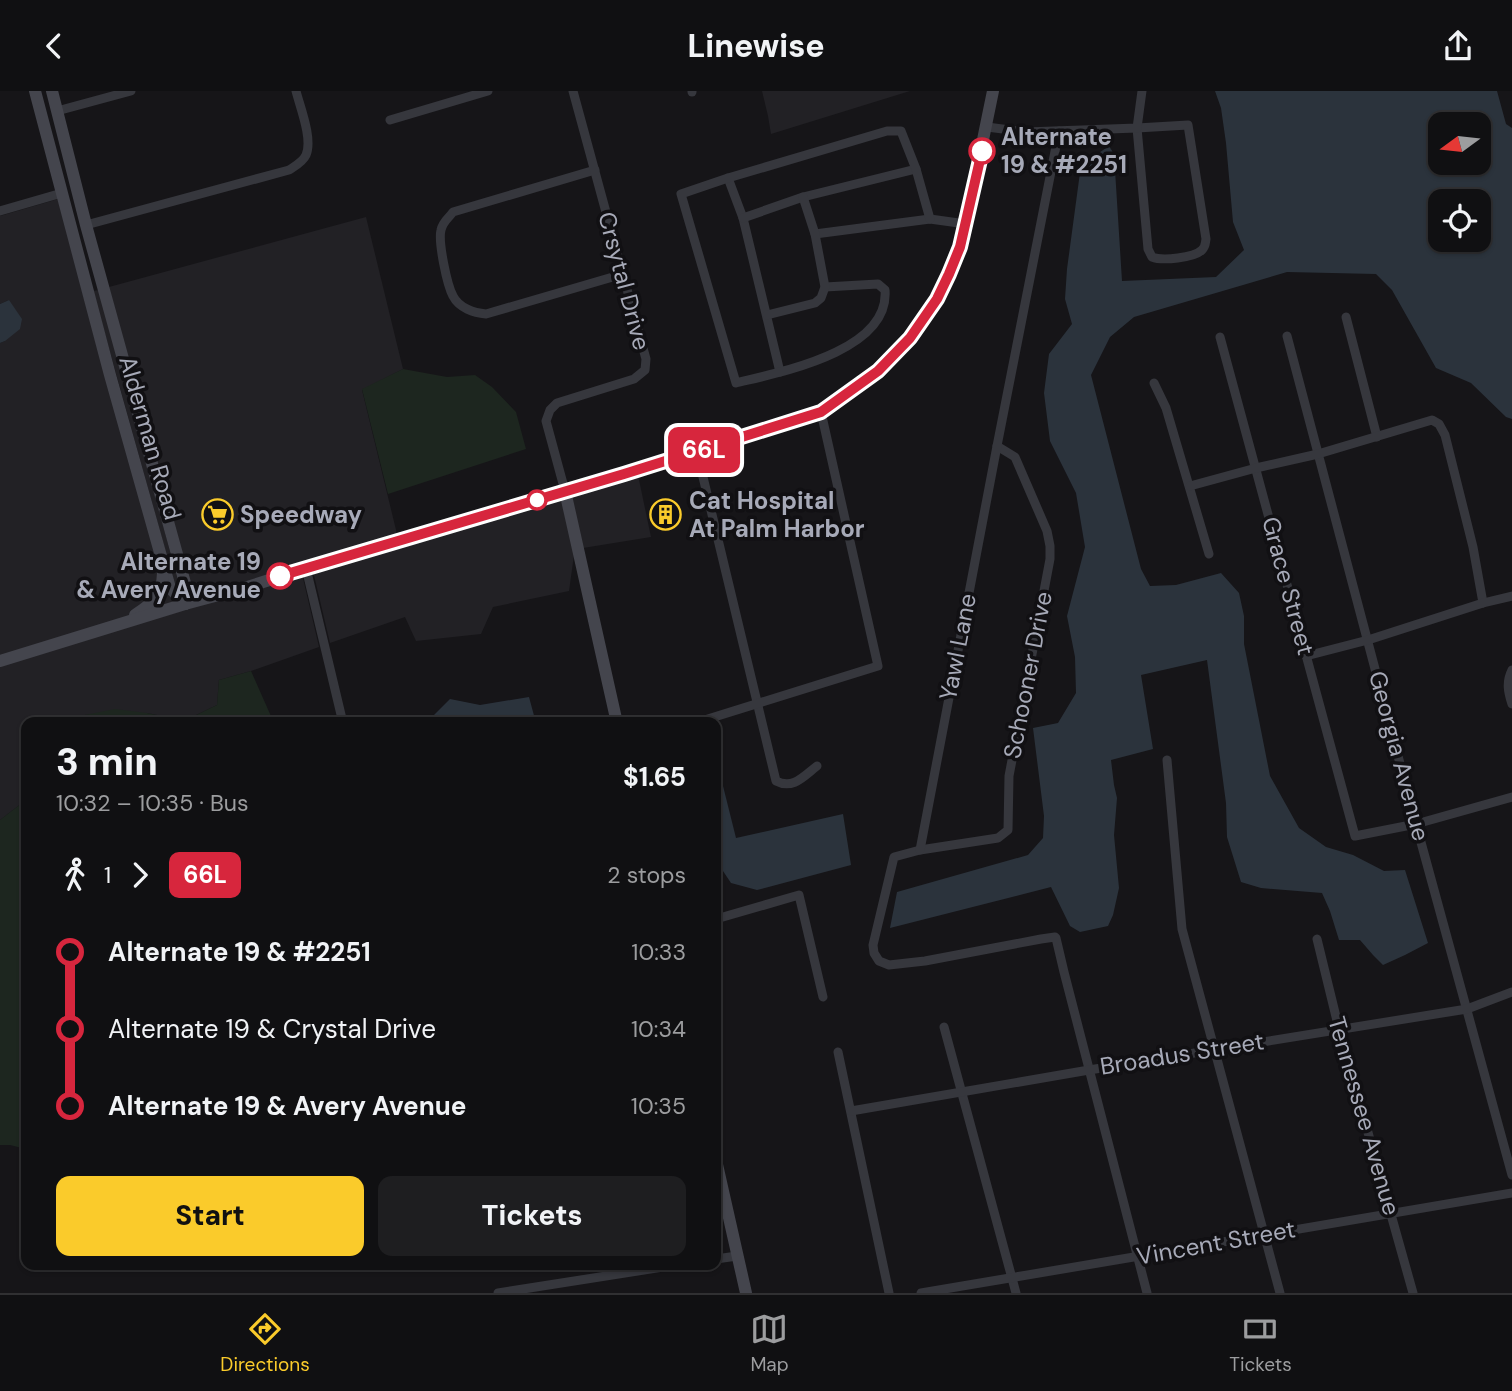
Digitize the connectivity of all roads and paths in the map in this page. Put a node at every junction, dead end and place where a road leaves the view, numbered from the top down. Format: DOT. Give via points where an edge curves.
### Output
graph roads {
  1 [pos="35,91"];
  2 [pos="52,91"];
  3 [pos="131,91"];
  4 [pos="296,91"];
  5 [pos="488,91"];
  6 [pos="573,91"];
  7 [pos="993,91"];
  8 [pos="1142,91"];
  9 [pos="57,111"];
  10 [pos="390,120"];
  11 [pos="986,127"];
  12 [pos="1137,128"];
  13 [pos="1059,131"];
  14 [pos="916,169"];
  15 [pos="594,170"];
  16 [pos="728,178"];
  17 [pos="62,193"];
  18 [pos="803,197"];
  19 [pos="0,211"];
  20 [pos="743,218"];
  21 [pos="930,219"];
  22 [pos="966,224"];
  23 [pos="86,225"];
  24 [pos="816,234"];
  25 [pos="623,274"];
  26 [pos="825,287"];
  27 [pos="766,315"];
  28 [pos="1346,317"];
  29 [pos="1220,337"];
  30 [pos="1287,337"];
  31 [pos="780,372"];
  32 [pos="1154,383"];
  33 [pos="821,412"];
  34 [pos="1377,437"];
  35 [pos="997,446"];
  36 [pos="697,452"];
  37 [pos="1318,454"];
  38 [pos="1256,468"];
  39 [pos="1189,486"];
  40 [pos="565,491"];
  41 [pos="1209,554"];
  42 [pos="163,562"];
  43 [pos="306,568"];
  44 [pos="1512,596"];
  45 [pos="1483,603"];
  46 [pos="185,604"];
  47 [pos="123,623"];
  48 [pos="1368,640"];
  49 [pos="1306,656"];
  50 [pos="0,660"];
  51 [pos="1512,670"];
  52 [pos="1512,704"];
  53 [pos="757,705"];
  54 [pos="342,717"];
  55 [pos="616,717"];
  56 [pos="716,717"];
  57 [pos="1167,760"];
  58 [pos="817,766"];
  59 [pos="1512,797"];
  60 [pos="1416,824"];
  61 [pos="920,850"];
  62 [pos="721,918"];
  63 [pos="1317,939"];
  64 [pos="1512,992"];
  65 [pos="823,997"];
  66 [pos="1467,1009"];
  67 [pos="944,1027"];
  68 [pos="1339,1029"];
  69 [pos="1215,1049"];
  70 [pos="838,1052"];
  71 [pos="1089,1069"];
  72 [pos="961,1091"];
  73 [pos="851,1111"];
  74 [pos="1512,1175"];
  75 [pos="721,1183"];
  76 [pos="1512,1193"];
  77 [pos="1391,1213"];
  78 [pos="1264,1235"];
  79 [pos="737,1256"];
  80 [pos="1138,1257"];
  81 [pos="721,1258"];
  82 [pos="646,1270"];
  83 [pos="1012,1279"];
  84 [pos="516,1292"];
  85 [pos="498,1293"];
  86 [pos="746,1293"];
  87 [pos="889,1293"];
  88 [pos="920,1293"];
  89 [pos="1016,1293"];
  90 [pos="1147,1293"];
  91 [pos="1280,1293"];
  92 [pos="1413,1293"];
  1 -- 17 [label="main road, Alderman Road"];
  2 -- 9 [label="main road, Alderman Road"];
  3 -- 9 [label="street"];
  4 -- 23 [label="street" via="308,141 300,163 289,170"];
  5 -- 10 [label="street"];
  6 -- 15 [label="street, Crsytal Drive"];
  7 -- 11 [label="main road"];
  8 -- 12 [label="street"];
  9 -- 23 [label="main road, Alderman Road"];
  11 -- 13 [label="street"];
  11 -- 22 [label="main road"];
  12 -- 12 [label="street" via="1148,249 1160,260 1194,255 1206,239 1188,125"];
  12 -- 13 [label="street"];
  13 -- 35 [label="street, Yawl Lane"];
  14 -- 16 [label="street" via="901,131 887,131"];
  14 -- 18 [label="street"];
  14 -- 21 [label="street"];
  15 -- 25 [label="street, Crsytal Drive"];
  15 -- 25 [label="street" via="453,212 444,220 439,242 453,297 469,310 486,314"];
  16 -- 20 [label="street"];
  16 -- 31 [label="street" via="681,194 736,383"];
  17 -- 19 [label="street"];
  17 -- 42 [label="main road, Alderman Road"];
  18 -- 20 [label="street"];
  18 -- 24 [label="street"];
  20 -- 27 [label="street"];
  21 -- 22 [label="street"];
  21 -- 24 [label="street"];
  22 -- 33 [label="main road" via="937,299 910,338 878,371"];
  23 -- 46 [label="main road, Alderman Road" via="185,583"];
  24 -- 26 [label="street"];
  25 -- 40 [label="street, Crsytal Drive" via="645,370 634,379 557,403 550,410 546,421"];
  26 -- 27 [label="street" via="815,303"];
  26 -- 31 [label="street" via="878,284 886,290 882,316 863,337 830,356"];
  27 -- 31 [label="street"];
  28 -- 34 [label="street"];
  29 -- 38 [label="street, Grace Street"];
  30 -- 37 [label="street, Georgia Avenue"];
  32 -- 39 [label="street" via="1167,408"];
  33 -- 36 [label="main road"];
  33 -- 53 [label="street" via="878,666"];
  34 -- 37 [label="street"];
  34 -- 45 [label="street" via="1432,420 1439,424 1473,547"];
  35 -- 61 [label="street, Yawl Lane"];
  35 -- 61 [label="street, Schooner Drive" via="1015,457 1050,546 1009,776 1009,830 998,838"];
  36 -- 40 [label="main road"];
  36 -- 53 [label="street"];
  37 -- 38 [label="street"];
  37 -- 48 [label="street, Georgia Avenue"];
  38 -- 39 [label="street"];
  38 -- 49 [label="street, Grace Street"];
  39 -- 41 [label="street"];
  40 -- 43 [label="main road"];
  40 -- 55 [label="main road"];
  42 -- 46 [label="main road, Alderman Road" via="170,588"];
  42 -- 47 [label="main road" via="162,587 153,604"];
  43 -- 46 [label="main road"];
  43 -- 54 [label="street"];
  44 -- 45 [label="street"];
  45 -- 48 [label="street"];
  46 -- 47 [label="main road"];
  47 -- 50 [label="main road"];
  48 -- 49 [label="street"];
  48 -- 60 [label="street, Georgia Avenue"];
  49 -- 60 [label="street, Grace Street" via="1355,836"];
  51 -- 52 [label="street" via="1507,687"];
  53 -- 56 [label="street"];
  53 -- 58 [label="street" via="776,781 795,784"];
  57 -- 69 [label="street" via="1182,929"];
  59 -- 60 [label="street"];
  60 -- 66 [label="street, Georgia Avenue"];
  61 -- 71 [label="street" via="894,857 873,945 879,961 915,963 1055,936"];
  62 -- 65 [label="street" via="799,895"];
  63 -- 68 [label="street, Tennessee Avenue"];
  64 -- 66 [label="street, Broadus Street"];
  66 -- 68 [label="street, Broadus Street"];
  66 -- 74 [label="street, Georgia Avenue"];
  67 -- 72 [label="street"];
  68 -- 69 [label="street, Broadus Street"];
  68 -- 77 [label="street, Tennessee Avenue"];
  69 -- 71 [label="street, Broadus Street"];
  69 -- 78 [label="street"];
  70 -- 73 [label="street"];
  71 -- 72 [label="street, Broadus Street"];
  71 -- 80 [label="street"];
  72 -- 73 [label="street, Broadus Street"];
  72 -- 83 [label="street"];
  73 -- 87 [label="street"];
  75 -- 79 [label="main road"];
  76 -- 77 [label="street, Vincent Street"];
  77 -- 78 [label="street, Vincent Street"];
  77 -- 92 [label="street, Tennessee Avenue"];
  78 -- 80 [label="street, Vincent Street"];
  78 -- 91 [label="street"];
  79 -- 81 [label="street"];
  79 -- 86 [label="main road"];
  80 -- 83 [label="street, Vincent Street"];
  80 -- 90 [label="street"];
  82 -- 84 [label="street"];
  83 -- 88 [label="street, Vincent Street"];
  83 -- 89 [label="street"];
  84 -- 85 [label="street"];
}
